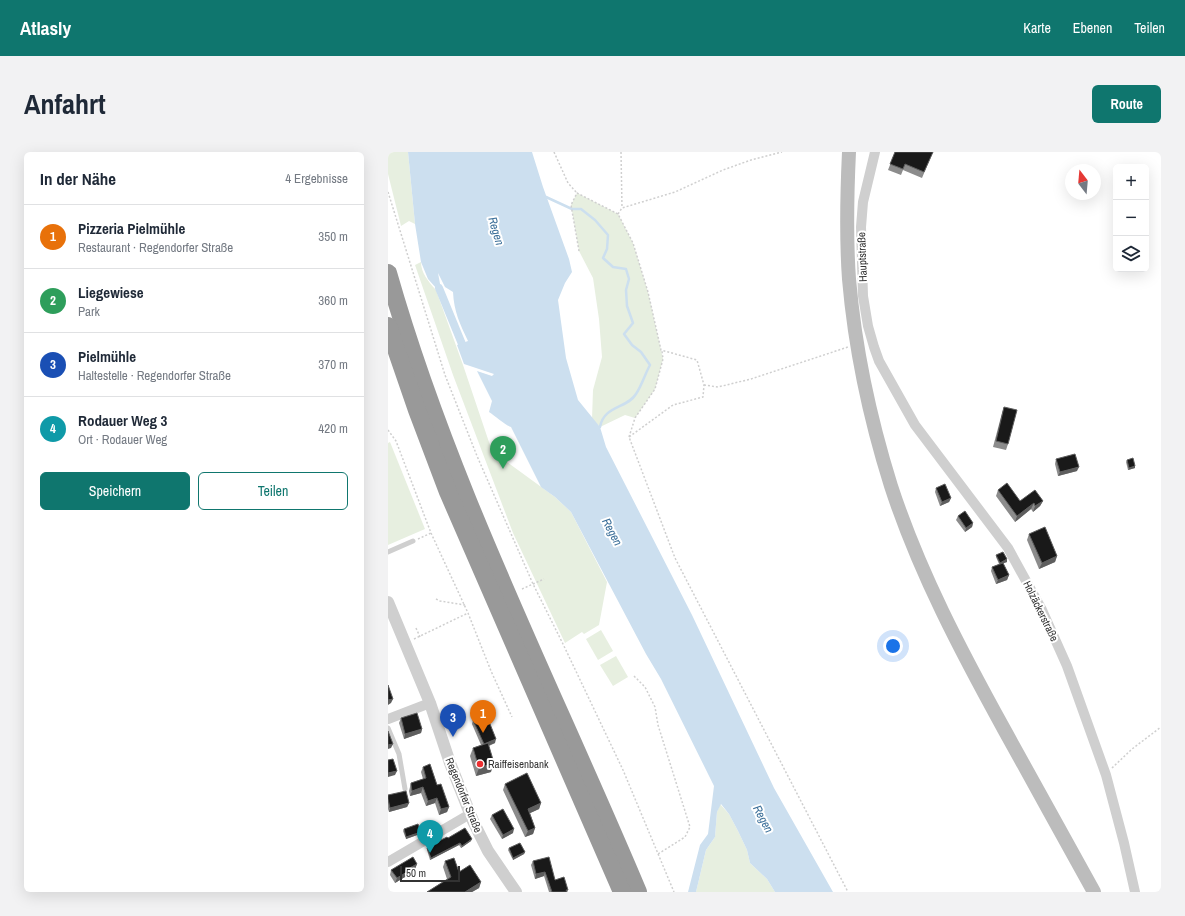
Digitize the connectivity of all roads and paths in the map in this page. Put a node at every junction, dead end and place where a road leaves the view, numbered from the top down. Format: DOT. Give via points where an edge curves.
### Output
graph roads {
  1 [pos="554,152"];
  2 [pos="621,152"];
  3 [pos="782,152"];
  4 [pos="849,152"];
  5 [pos="875,152"];
  6 [pos="388,192"];
  7 [pos="577,193"];
  8 [pos="622,208"];
  9 [pos="618,214"];
  10 [pos="579,251"];
  11 [pos="388,273"];
  12 [pos="388,326"];
  13 [pos="857,343"];
  14 [pos="662,350"];
  15 [pos="879,362"];
  16 [pos="704,385"];
  17 [pos="388,430"];
  18 [pos="629,437"];
  19 [pos="431,533"];
  20 [pos="413,541"];
  21 [pos="388,552"];
  22 [pos="544,579"];
  23 [pos="533,584"];
  24 [pos="522,589"];
  25 [pos="436,599"];
  26 [pos="388,602"];
  27 [pos="465,605"];
  28 [pos="468,613"];
  29 [pos="416,628"];
  30 [pos="420,637"];
  31 [pos="405,643"];
  32 [pos="634,676"];
  33 [pos="430,703"];
  34 [pos="512,717"];
  35 [pos="388,719"];
  36 [pos="1161,727"];
  37 [pos="388,728"];
  38 [pos="1106,774"];
  39 [pos="405,789"];
  40 [pos="470,814"];
  41 [pos="658,854"];
  42 [pos="388,862"];
  43 [pos="516,892"];
  44 [pos="622,892"];
  45 [pos="638,892"];
  46 [pos="674,892"];
  47 [pos="848,892"];
  48 [pos="1094,892"];
  49 [pos="1135,892"];
  1 -- 7 [label="path" via="568,183"];
  2 -- 8 [label="path"];
  3 -- 8 [label="path" via="751,160 675,192"];
  4 -- 13 [label="main road, Hauptstraße" via="847,242"];
  5 -- 15 [label="street, Hauptstraße" via="863,202 861,255 863,296 868,326"];
  6 -- 23 [label="path" via="445,375"];
  7 -- 9 [label="path"];
  7 -- 10 [label="path" via="571,205"];
  8 -- 9 [label="path"];
  9 -- 14 [label="path" via="633,243"];
  11 -- 45 [label="highway" via="410,348 470,506"];
  12 -- 44 [label="highway" via="416,410 448,492"];
  13 -- 16 [label="path" via="751,379 718,387"];
  13 -- 48 [label="main road, Hauptstraße" via="880,448 903,518 925,573 978,683"];
  14 -- 16 [label="path" via="697,360"];
  14 -- 18 [label="path" via="663,359 655,389 635,418"];
  15 -- 38 [label="street, Holzäckerstraße" via="915,425 1008,548 1033,593 1067,666"];
  16 -- 18 [label="path" via="703,396 673,405"];
  17 -- 19 [label="path" via="396,441"];
  18 -- 47 [label="path" via="675,558"];
  19 -- 20 [label="path"];
  19 -- 27 [label="path"];
  20 -- 21 [label="lane"];
  22 -- 23 [label="path"];
  23 -- 24 [label="path"];
  23 -- 41 [label="path" via="623,770"];
  25 -- 27 [label="path"];
  26 -- 31 [label="street, Regendorfer Straße"];
  27 -- 28 [label="path"];
  28 -- 30 [label="path"];
  28 -- 34 [label="path"];
  29 -- 30 [label="path"];
  30 -- 31 [label="path"];
  31 -- 33 [label="street, Regendorfer Straße"];
  32 -- 41 [label="path" via="645,687 655,707 658,725 690,827 685,837"];
  33 -- 35 [label="street"];
  33 -- 40 [label="street, Regendorfer Straße"];
  36 -- 38 [label="path" via="1132,749"];
  37 -- 39 [label="lane" via="399,754"];
  38 -- 49 [label="street, Holzäckerstraße"];
  40 -- 42 [label="street"];
  40 -- 43 [label="street, Regendorfer Straße" via="488,851"];
  41 -- 46 [label="path"];
}
